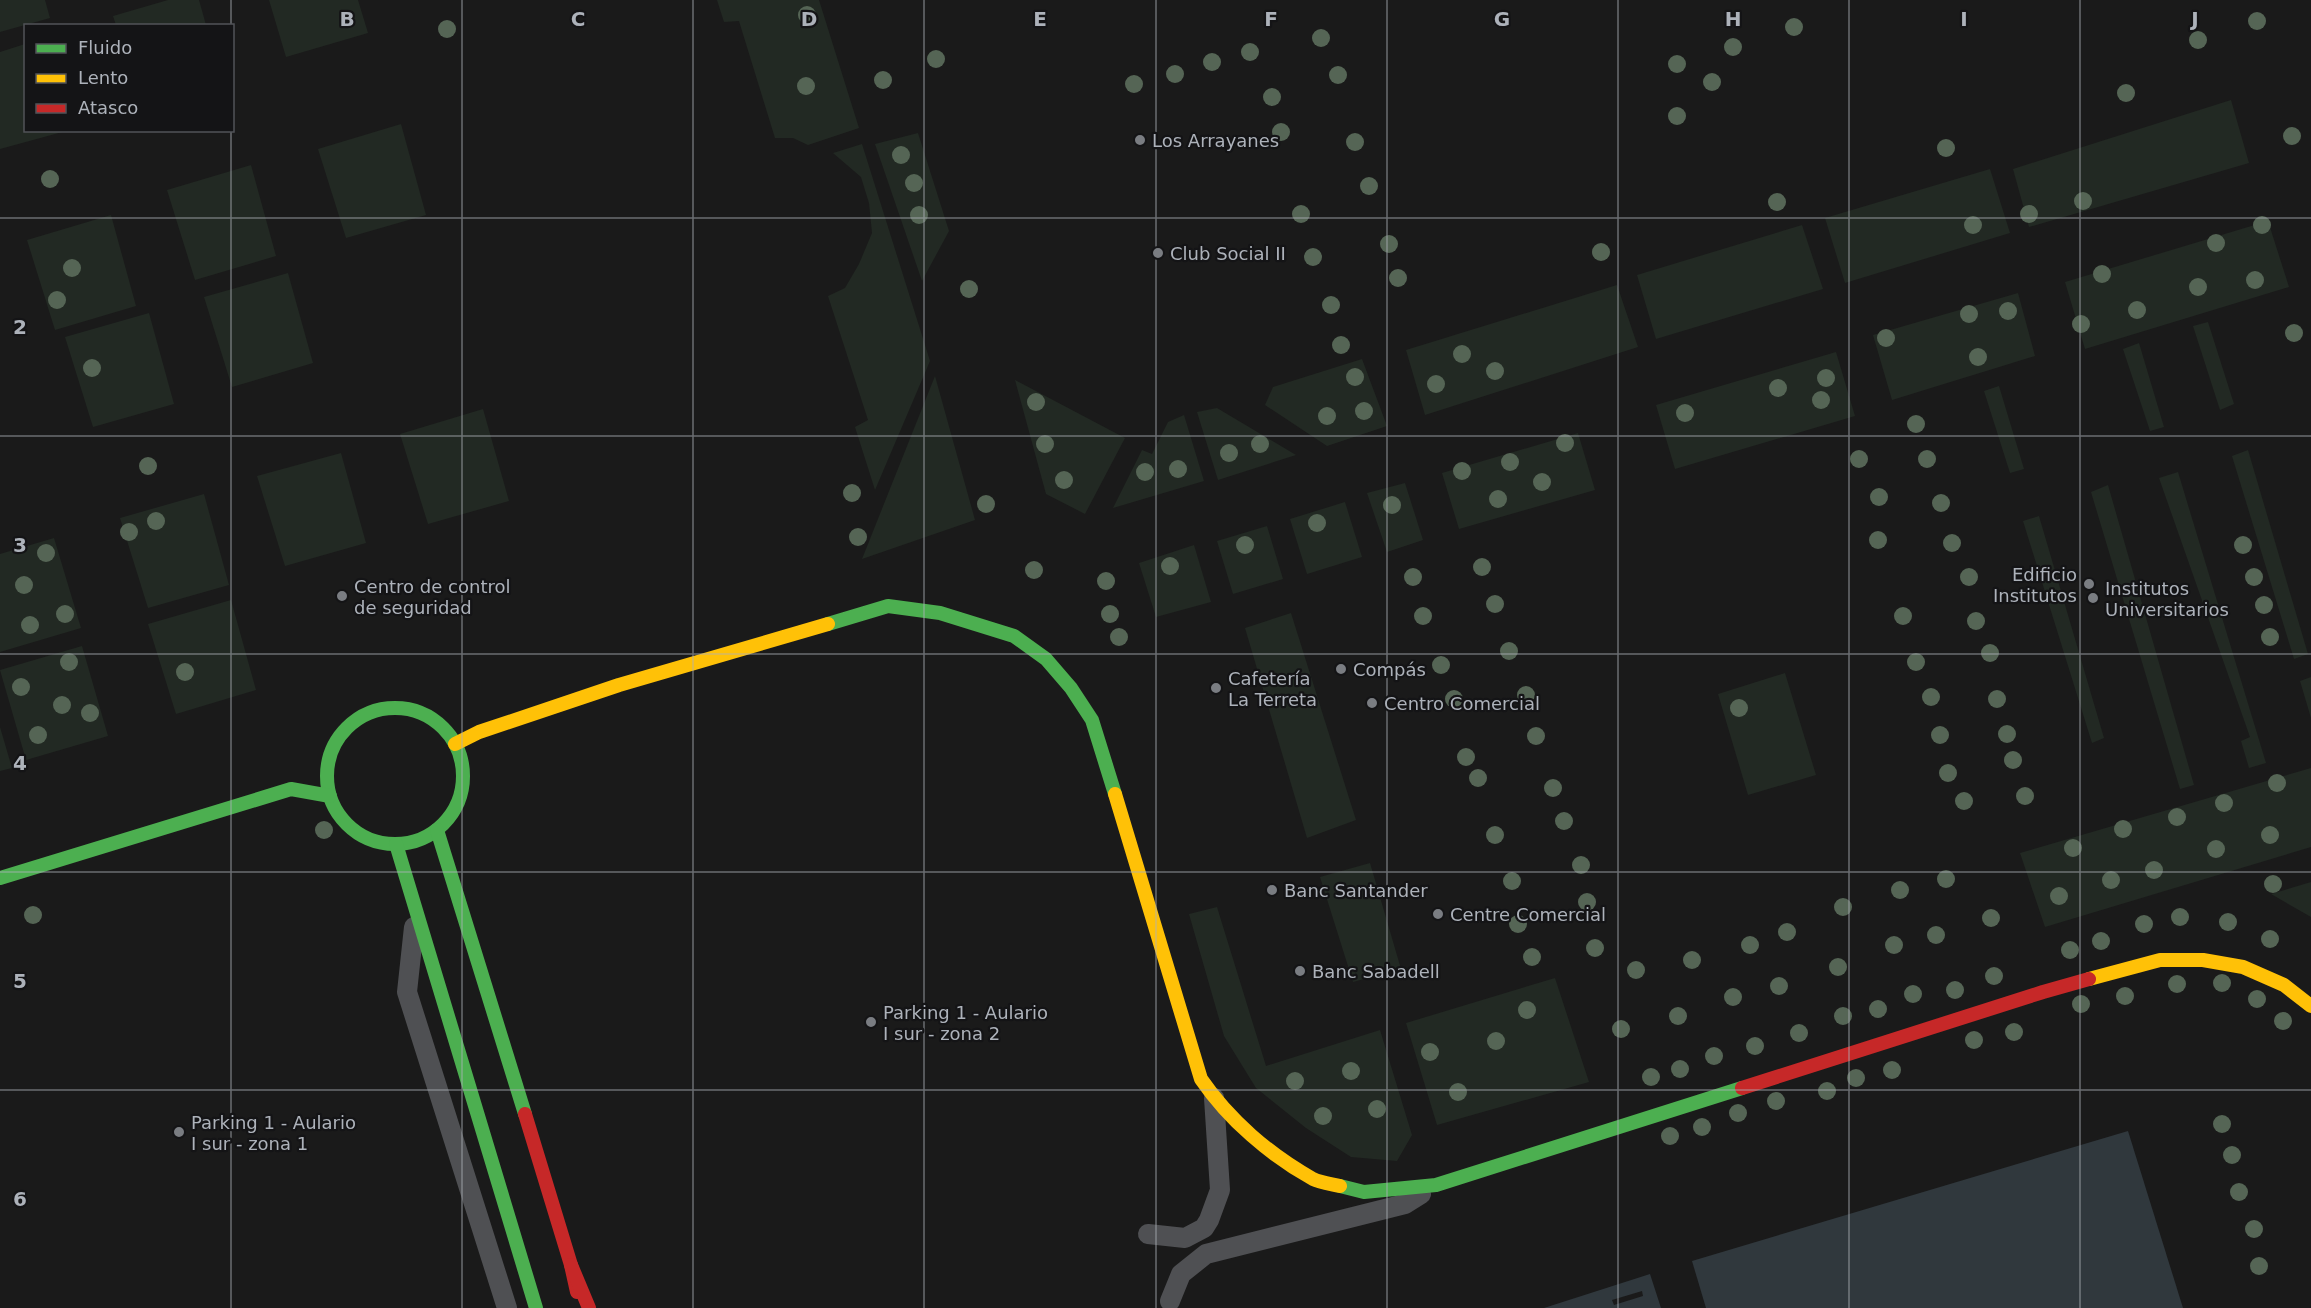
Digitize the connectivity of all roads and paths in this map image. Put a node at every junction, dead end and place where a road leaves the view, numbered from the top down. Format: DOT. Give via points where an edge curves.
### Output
graph roads {
  1 [pos="512,721"];
  2 [pos="438,724"];
  3 [pos="455,744"];
  4 [pos="329,757"];
  5 [pos="291,789"];
  6 [pos="330,796"];
  7 [pos="437,830"];
  8 [pos="396,844"];
  9 [pos="0,878"];
  10 [pos="416,913"];
  11 [pos="2311,1006"];
  12 [pos="1214,1098"];
  13 [pos="1436,1185"];
  14 [pos="1148,1234"];
  15 [pos="571,1265"];
  16 [pos="1170,1301"];
  17 [pos="507,1308"];
  18 [pos="536,1308"];
  19 [pos="581,1308"];
  20 [pos="589,1308"];
  1 -- 2 [label="main road"];
  1 -- 3 [label="main road"];
  1 -- 12 [label="main road" via="619,685 888,606 940,613 1014,636 1046,659 1092,720 1202,1079"];
  2 -- 3 [label="main road"];
  2 -- 4 [label="main road" via="417,711 374,711 355,721 340,736"];
  3 -- 7 [label="main road" via="464,776 460,798"];
  4 -- 5 [label="main road"];
  4 -- 6 [label="main road"];
  5 -- 6 [label="main road"];
  5 -- 9 [label="main road"];
  6 -- 8 [label="main road" via="339,815 354,831 373,841"];
  7 -- 8 [label="main road" via="416,842"];
  7 -- 15 [label="main road"];
  8 -- 10 [label="main road"];
  10 -- 17 [label="lane" via="407,992"];
  10 -- 18 [label="main road"];
  11 -- 13 [label="main road" via="2284,985 2243,966 2203,960 2160,960 2043,992"];
  12 -- 13 [label="main road" via="1255,1139 1315,1180 1364,1192"];
  12 -- 14 [label="lane" via="1220,1190 1209,1220 1204,1228 1185,1238"];
  13 -- 16 [label="lane" via="1404,1204 1206,1254 1180,1274"];
  15 -- 19 [label="main road"];
  15 -- 20 [label="main road"];
}
